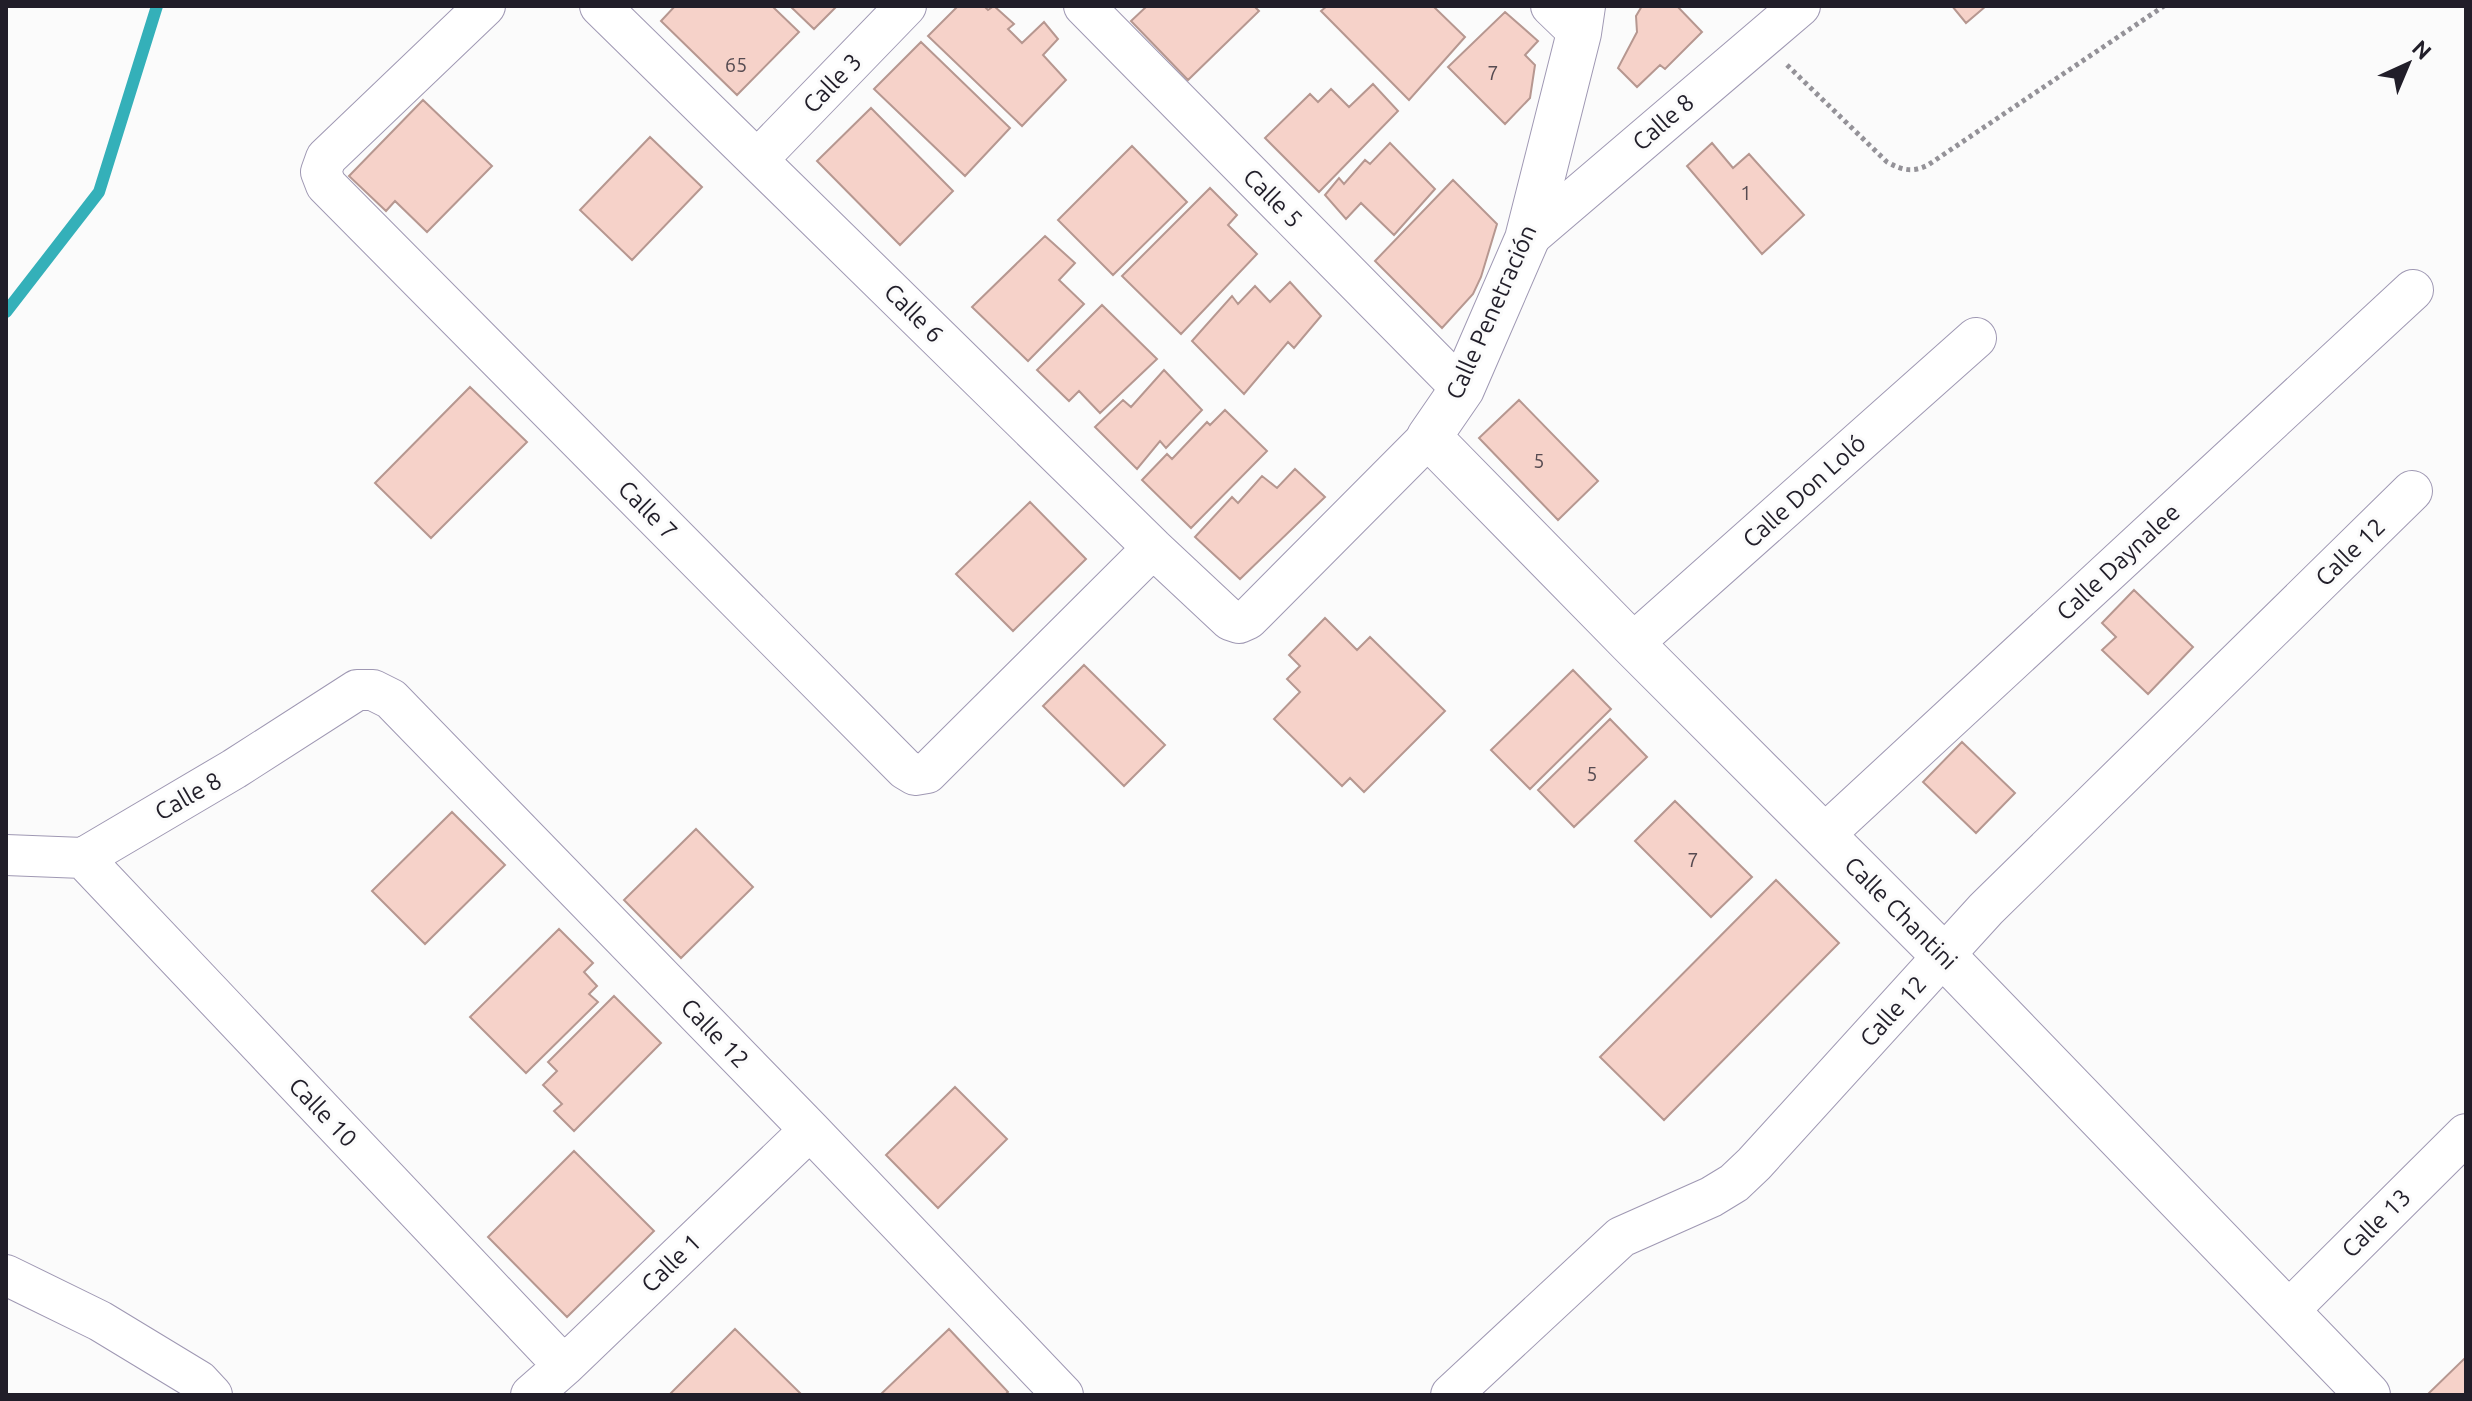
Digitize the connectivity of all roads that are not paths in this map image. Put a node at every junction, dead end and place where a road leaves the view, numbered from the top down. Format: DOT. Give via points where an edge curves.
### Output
graph roads {
  1 [pos="485,6"];
  2 [pos="600,6"];
  3 [pos="906,6"];
  4 [pos="1084,6"];
  5 [pos="1800,6"];
  6 [pos="1571,15"];
  7 [pos="758,159"];
  8 [pos="1527,239"];
  9 [pos="2413,290"];
  10 [pos="1976,338"];
  11 [pos="1462,389"];
  12 [pos="1429,437"];
  13 [pos="2412,491"];
  14 [pos="1153,548"];
  15 [pos="1230,620"];
  16 [pos="1632,644"];
  17 [pos="357,690"];
  18 [pos="1824,835"];
  19 [pos="6,855"];
  20 [pos="83,858"];
  21 [pos="1943,955"];
  22 [pos="810,1130"];
  23 [pos="2466,1134"];
  24 [pos="6,1275"];
  25 [pos="2287,1312"];
  26 [pos="564,1366"];
  27 [pos="212,1395"];
  28 [pos="531,1395"];
  29 [pos="1063,1395"];
  30 [pos="1451,1395"];
  31 [pos="2368,1395"];
  1 -- 14 [label="street, Calle 7" via="326,158 321,172 326,185 905,769 915,775 927,773"];
  2 -- 7 [label="street, Calle 6"];
  3 -- 7 [label="street, Calle 3"];
  4 -- 11 [label="street, Calle 5"];
  5 -- 8 [label="street, Calle 8"];
  6 -- 8 [label="street, Calle Penetración"];
  7 -- 14 [label="street, Calle 6"];
  8 -- 11 [label="street, Calle Penetración"];
  9 -- 18 [label="street, Calle Daynalee"];
  10 -- 16 [label="street, Calle Don Loló"];
  11 -- 12 [label="street, Calle Penetración"];
  12 -- 15 [label="street, Calle Penetración" via="1248,619"];
  12 -- 16 [label="street, Calle Chantini"];
  13 -- 21 [label="street, Calle 12"];
  14 -- 15 [label="street, Calle 6"];
  16 -- 18 [label="street, Calle Chantini"];
  17 -- 20 [label="street, Calle 8"];
  17 -- 22 [label="street, Calle 12" via="373,690 391,699"];
  18 -- 21 [label="street, Calle Chantini"];
  19 -- 20 [label="street"];
  20 -- 26 [label="street, Calle 10"];
  21 -- 25 [label="street, Calle Chantini"];
  21 -- 30 [label="street, Calle 12" via="1734,1183 1621,1237"];
  22 -- 26 [label="street, Calle 1"];
  22 -- 29 [label="street, Calle 12"];
  23 -- 25 [label="street, Calle 13"];
  24 -- 27 [label="street" via="100,1321 199,1381"];
  25 -- 31 [label="street, Calle Chantini"];
  26 -- 28 [label="street, Calle 1"];
}
